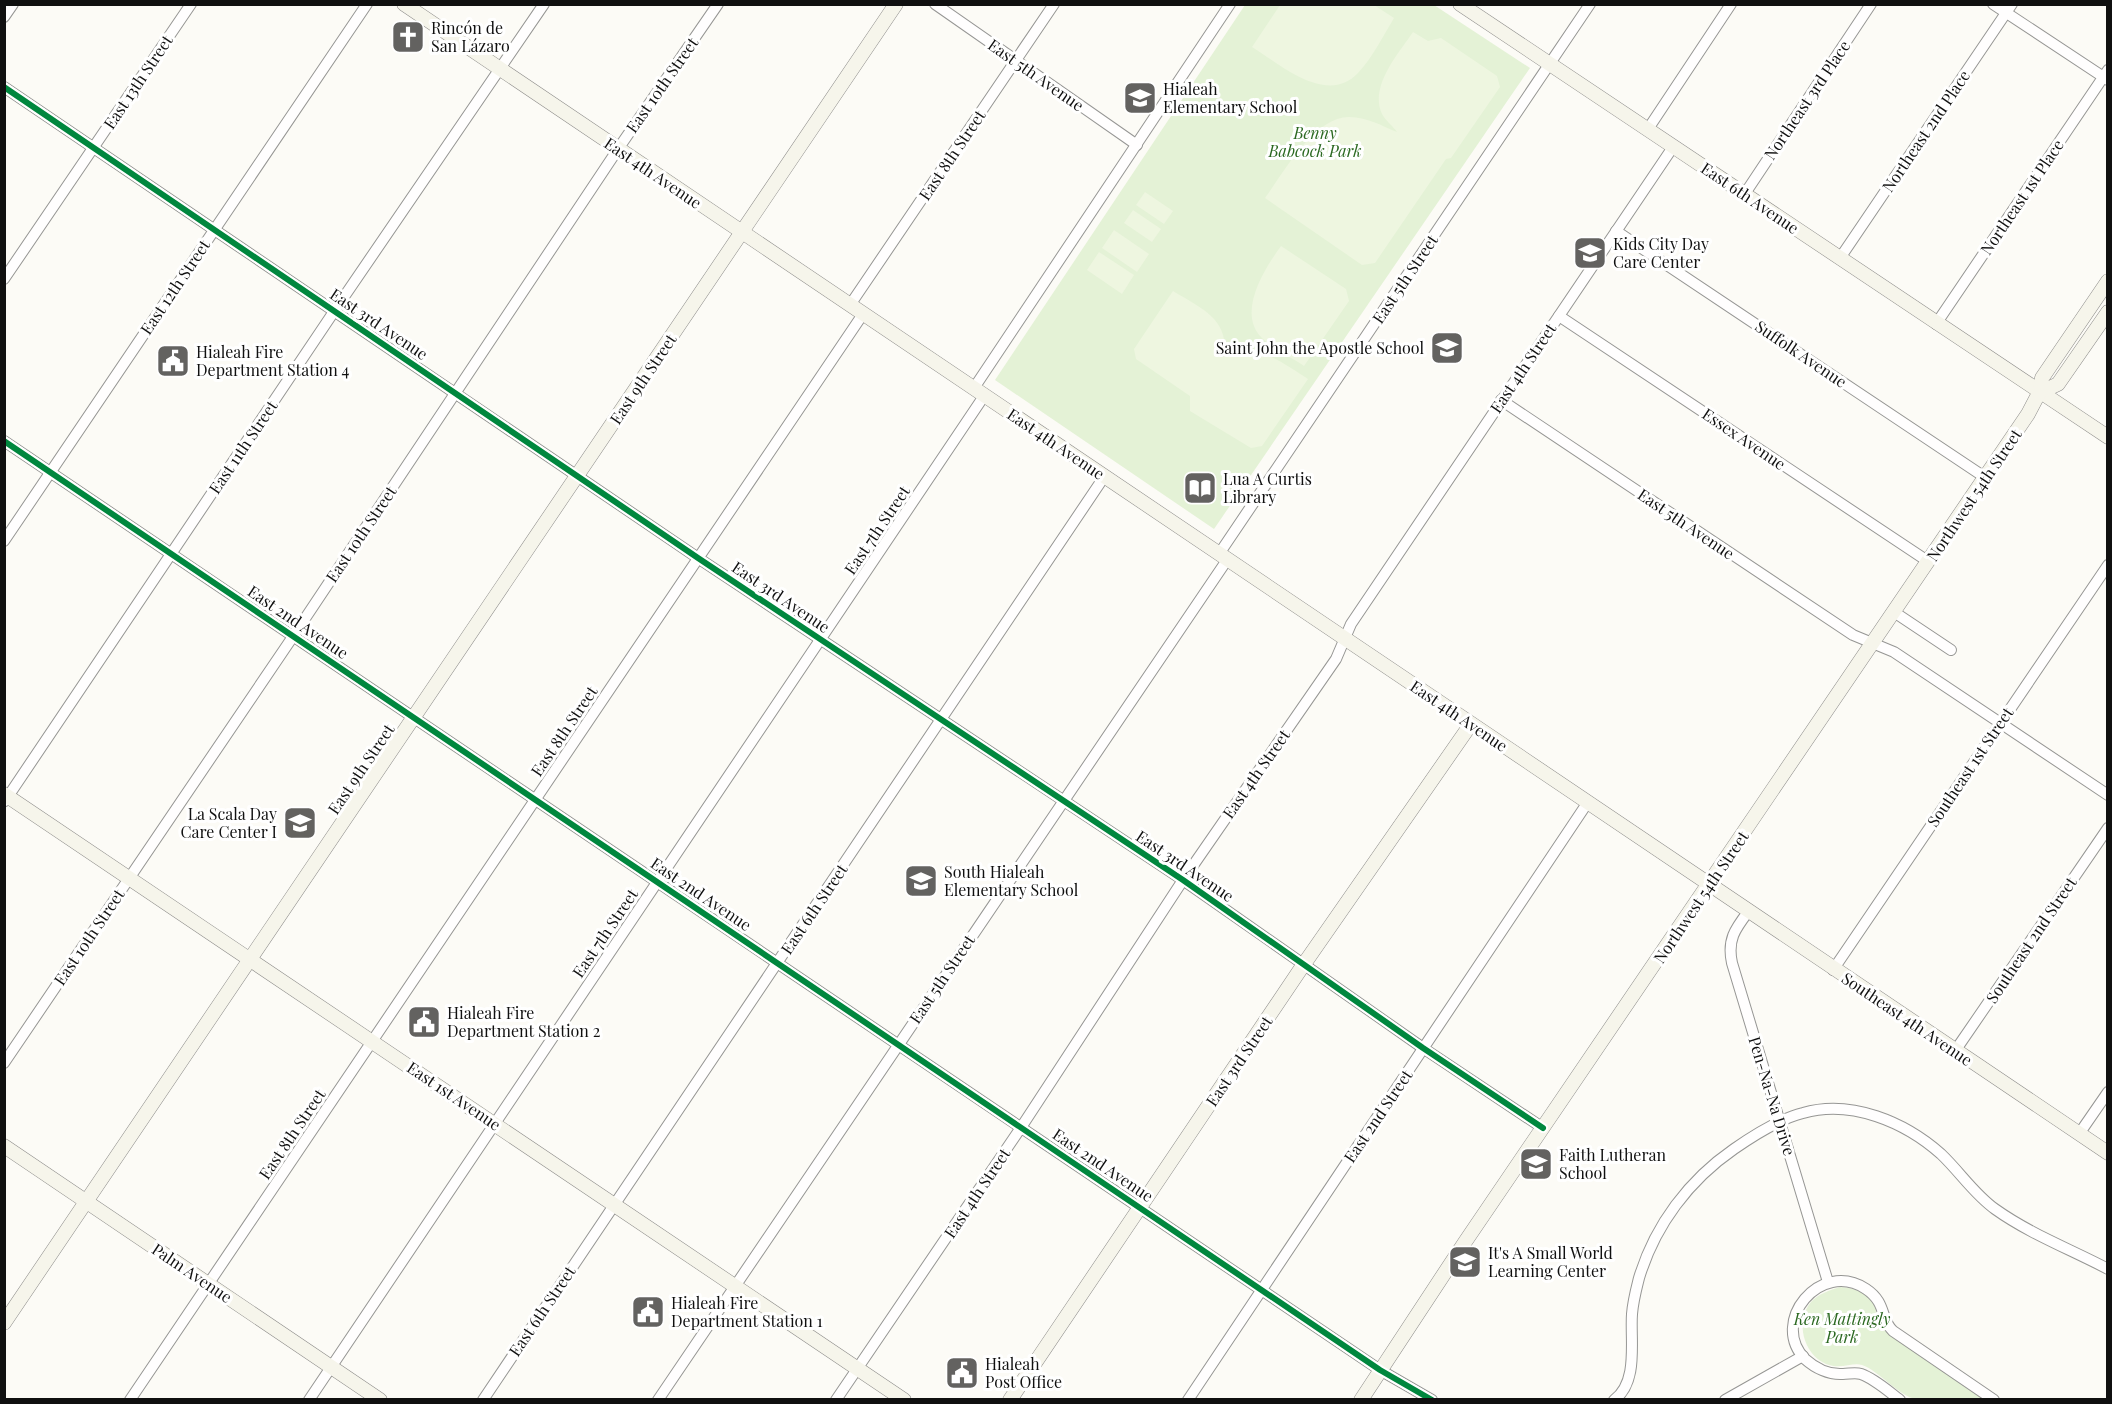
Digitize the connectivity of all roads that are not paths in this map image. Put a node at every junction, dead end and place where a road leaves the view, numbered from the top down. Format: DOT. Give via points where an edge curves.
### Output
graph roads {
  1 [pos="13,4"];
  2 [pos="191,4"];
  3 [pos="367,4"];
  4 [pos="404,4"];
  5 [pos="544,4"];
  6 [pos="718,4"];
  7 [pos="896,4"];
  8 [pos="935,4"];
  9 [pos="1054,4"];
  10 [pos="1230,4"];
  11 [pos="1460,4"];
  12 [pos="1590,4"];
  13 [pos="1731,4"];
  14 [pos="1871,4"];
  15 [pos="1993,4"];
  16 [pos="2009,9"];
  17 [pos="4,17"];
  18 [pos="1016,61"];
  19 [pos="1550,65"];
  20 [pos="501,70"];
  21 [pos="2106,76"];
  22 [pos="4,87"];
  23 [pos="1648,129"];
  24 [pos="1137,145"];
  25 [pos="1673,147"];
  26 [pos="93,148"];
  27 [pos="618,149"];
  28 [pos="1743,195"];
  29 [pos="214,229"];
  30 [pos="1616,231"];
  31 [pos="742,233"];
  32 [pos="1840,258"];
  33 [pos="4,279"];
  34 [pos="2108,281"];
  35 [pos="850,305"];
  36 [pos="335,310"];
  37 [pos="2108,312"];
  38 [pos="863,314"];
  39 [pos="1559,316"];
  40 [pos="1936,324"];
  41 [pos="979,392"];
  42 [pos="455,393"];
  43 [pos="2039,393"];
  44 [pos="1501,400"];
  45 [pos="2108,437"];
  46 [pos="4,441"];
  47 [pos="51,472"];
  48 [pos="578,475"];
  49 [pos="1104,477"];
  50 [pos="1986,478"];
  51 [pos="4,541"];
  52 [pos="172,554"];
  53 [pos="1223,557"];
  54 [pos="698,558"];
  55 [pos="1929,562"];
  56 [pos="2108,565"];
  57 [pos="1894,612"];
  58 [pos="294,635"];
  59 [pos="819,639"];
  60 [pos="1346,639"];
  61 [pos="1872,644"];
  62 [pos="1951,650"];
  63 [pos="413,716"];
  64 [pos="942,720"];
  65 [pos="2000,723"];
  66 [pos="1471,724"];
  67 [pos="2108,795"];
  68 [pos="6,797"];
  69 [pos="535,798"];
  70 [pos="1063,801"];
  71 [pos="1588,802"];
  72 [pos="2108,828"];
  73 [pos="129,878"];
  74 [pos="657,880"];
  75 [pos="1183,880"];
  76 [pos="1708,885"];
  77 [pos="1748,912"];
  78 [pos="249,959"];
  79 [pos="778,963"];
  80 [pos="1304,964"];
  81 [pos="1833,970"];
  82 [pos="372,1040"];
  83 [pos="898,1044"];
  84 [pos="1423,1048"];
  85 [pos="1955,1051"];
  86 [pos="4,1063"];
  87 [pos="2108,1092"];
  88 [pos="1781,1122"];
  89 [pos="493,1123"];
  90 [pos="1022,1126"];
  91 [pos="1543,1128"];
  92 [pos="2079,1134"];
  93 [pos="4,1146"];
  94 [pos="2108,1153"];
  95 [pos="87,1201"];
  96 [pos="614,1204"];
  97 [pos="1141,1208"];
  98 [pos="2108,1269"];
  99 [pos="1828,1282"];
  100 [pos="208,1284"];
  101 [pos="735,1285"];
  102 [pos="1262,1289"];
  103 [pos="4,1323"];
  104 [pos="1803,1356"];
  105 [pos="331,1366"];
  106 [pos="858,1367"];
  107 [pos="1380,1370"];
  108 [pos="1618,1399"];
  109 [pos="130,1400"];
  110 [pos="309,1400"];
  111 [pos="380,1400"];
  112 [pos="483,1400"];
  113 [pos="658,1400"];
  114 [pos="837,1400"];
  115 [pos="904,1400"];
  116 [pos="1010,1400"];
  117 [pos="1188,1400"];
  118 [pos="1361,1400"];
  119 [pos="1432,1400"];
  120 [pos="1725,1400"];
  121 [pos="1900,1400"];
  122 [pos="1994,1400"];
  1 -- 17 [label="street"];
  2 -- 26 [label="street, East 13th Street"];
  3 -- 29 [label="street, East 12th Street"];
  4 -- 20 [label="main road, East 4th Avenue"];
  5 -- 20 [label="street, East 11th Street"];
  6 -- 27 [label="street, East 10th Street"];
  7 -- 31 [label="main road, East 9th Street"];
  8 -- 18 [label="street, East 5th Avenue"];
  9 -- 18 [label="street, East 8th Street"];
  10 -- 24 [label="street, East 7th Street"];
  11 -- 19 [label="main road, East 6th Avenue"];
  12 -- 19 [label="street, East 5th Street"];
  13 -- 23 [label="street"];
  14 -- 28 [label="street, Northeast 3rd Place"];
  15 -- 16 [label="street"];
  16 -- 21 [label="street"];
  16 -- 32 [label="street, Northeast 2nd Place"];
  18 -- 24 [label="street, East 5th Avenue"];
  18 -- 35 [label="street, East 8th Street"];
  19 -- 23 [label="main road, East 6th Avenue"];
  19 -- 53 [label="street, East 5th Street"];
  20 -- 27 [label="main road, East 4th Avenue"];
  20 -- 36 [label="street, East 11th Street"];
  21 -- 40 [label="street, Northeast 1st Place"];
  22 -- 26 [label="street, East 3rd Avenue"];
  23 -- 25 [label="main road, East 6th Avenue"];
  24 -- 41 [label="street, East 7th Street"];
  25 -- 28 [label="main road, East 6th Avenue"];
  25 -- 30 [label="street, East 4th Street"];
  26 -- 29 [label="street, East 3rd Avenue"];
  26 -- 33 [label="street, East 13th Street"];
  27 -- 31 [label="main road, East 4th Avenue"];
  27 -- 42 [label="street, East 10th Street"];
  28 -- 32 [label="main road, East 6th Avenue"];
  29 -- 36 [label="street, East 3rd Avenue"];
  29 -- 47 [label="street, East 12th Street"];
  30 -- 39 [label="street, East 4th Street"];
  30 -- 50 [label="street, Suffolk Avenue"];
  31 -- 35 [label="main road, East 4th Avenue"];
  31 -- 48 [label="main road, East 9th Street"];
  32 -- 40 [label="main road, East 6th Avenue"];
  34 -- 43 [label="main road, Northwest 54th Street" via="2042,378"];
  35 -- 38 [label="main road, East 4th Avenue"];
  36 -- 42 [label="street, East 3rd Avenue"];
  36 -- 52 [label="street, East 11th Street"];
  37 -- 43 [label="main road, Northwest 54th Street" via="2058,384"];
  38 -- 41 [label="main road, East 4th Avenue"];
  38 -- 54 [label="street, East 8th Street"];
  39 -- 44 [label="street, East 4th Street"];
  39 -- 55 [label="street, Essex Avenue"];
  40 -- 43 [label="main road, East 6th Avenue"];
  41 -- 49 [label="main road, East 4th Avenue"];
  41 -- 59 [label="street, East 7th Street"];
  42 -- 48 [label="street, East 3rd Avenue"];
  42 -- 58 [label="street, East 10th Street"];
  43 -- 45 [label="main road, East 6th Avenue"];
  43 -- 50 [label="main road, Northwest 54th Street"];
  44 -- 60 [label="street, East 4th Street" via="1351,624"];
  44 -- 61 [label="street, East 5th Avenue"];
  46 -- 47 [label="street, East 2nd Avenue"];
  47 -- 51 [label="street, East 12th Street"];
  47 -- 52 [label="street, East 2nd Avenue"];
  48 -- 54 [label="street, East 3rd Avenue"];
  48 -- 63 [label="main road, East 9th Street"];
  49 -- 53 [label="main road, East 4th Avenue"];
  49 -- 64 [label="street, East 6th Street"];
  50 -- 55 [label="main road, Northwest 54th Street"];
  52 -- 58 [label="street, East 2nd Avenue"];
  52 -- 68 [label="street, East 11th Street"];
  53 -- 60 [label="main road, East 4th Avenue"];
  53 -- 70 [label="street, East 5th Street"];
  54 -- 59 [label="street, East 3rd Avenue"];
  54 -- 69 [label="street, East 8th Street"];
  55 -- 57 [label="main road, Northwest 54th Street"];
  56 -- 65 [label="street, Southeast 1st Street"];
  57 -- 61 [label="main road, Northwest 54th Street"];
  57 -- 62 [label="street"];
  58 -- 63 [label="street, East 2nd Avenue"];
  58 -- 73 [label="street, East 10th Street"];
  59 -- 64 [label="street, East 3rd Avenue"];
  59 -- 74 [label="street, East 7th Street"];
  60 -- 66 [label="main road, East 4th Avenue"];
  60 -- 75 [label="street, East 4th Street"];
  61 -- 65 [label="street, East 5th Avenue" via="1894,652"];
  61 -- 76 [label="main road, Northwest 54th Street"];
  63 -- 69 [label="street, East 2nd Avenue"];
  63 -- 78 [label="main road, East 9th Street"];
  64 -- 70 [label="street, East 3rd Avenue"];
  64 -- 79 [label="street, East 6th Street"];
  65 -- 67 [label="street, East 5th Avenue"];
  65 -- 81 [label="street, Southeast 1st Street"];
  66 -- 71 [label="main road, East 4th Avenue"];
  66 -- 80 [label="main road, East 3rd Street"];
  68 -- 73 [label="main road, East 1st Avenue"];
  69 -- 74 [label="street, East 2nd Avenue"];
  69 -- 82 [label="street, East 8th Street"];
  70 -- 75 [label="street, East 3rd Avenue"];
  70 -- 83 [label="street, East 5th Street"];
  71 -- 76 [label="main road, East 4th Avenue"];
  71 -- 84 [label="street, East 2nd Street"];
  72 -- 85 [label="street, Southeast 2nd Street"];
  73 -- 78 [label="main road, East 1st Avenue"];
  73 -- 86 [label="street, East 10th Street"];
  74 -- 79 [label="street, East 2nd Avenue"];
  74 -- 89 [label="street, East 7th Street"];
  75 -- 80 [label="street, East 3rd Avenue"];
  75 -- 90 [label="street, East 4th Street"];
  76 -- 77 [label="main road, Southeast 4th Avenue"];
  76 -- 91 [label="main road, Northwest 54th Street"];
  77 -- 81 [label="main road, Southeast 4th Avenue"];
  77 -- 88 [label="street, Pen-Na-Na Drive" via="1731,937 1731,956"];
  78 -- 82 [label="main road, East 1st Avenue"];
  78 -- 95 [label="main road, East 9th Street"];
  79 -- 83 [label="street, East 2nd Avenue"];
  79 -- 96 [label="street, East 6th Street"];
  80 -- 84 [label="street, East 3rd Avenue"];
  80 -- 97 [label="main road, East 3rd Street"];
  81 -- 85 [label="main road, Southeast 4th Avenue"];
  82 -- 89 [label="main road, East 1st Avenue"];
  82 -- 100 [label="street, East 8th Street"];
  83 -- 90 [label="street, East 2nd Avenue"];
  83 -- 101 [label="street, East 5th Street"];
  84 -- 91 [label="street, East 3rd Avenue"];
  84 -- 102 [label="street, East 2nd Street"];
  85 -- 92 [label="main road, Southeast 4th Avenue"];
  87 -- 92 [label="street"];
  88 -- 98 [label="street" via="1802,1113 1836,1109 1902,1126 1940,1153 1996,1210"];
  88 -- 99 [label="street, Pen-Na-Na Drive"];
  88 -- 108 [label="street" via="1743,1142 1712,1165 1687,1191 1660,1229 1635,1294 1630,1371"];
  89 -- 96 [label="main road, East 1st Avenue"];
  89 -- 105 [label="street, East 7th Street"];
  90 -- 97 [label="street, East 2nd Avenue"];
  90 -- 106 [label="street, East 4th Street"];
  91 -- 107 [label="main road, Northwest 54th Street"];
  92 -- 94 [label="main road, Southeast 4th Avenue"];
  93 -- 95 [label="main road, Palm Avenue"];
  95 -- 100 [label="main road, Palm Avenue"];
  95 -- 103 [label="main road, East 9th Street"];
  96 -- 101 [label="main road, East 1st Avenue"];
  96 -- 112 [label="street, East 6th Street"];
  97 -- 102 [label="street, East 2nd Avenue"];
  97 -- 116 [label="main road, East 3rd Street"];
  99 -- 104 [label="street" via="1811,1292 1796,1313 1794,1334"];
  99 -- 122 [label="street" via="1844,1281 1866,1289 1880,1303 1893,1331"];
  100 -- 105 [label="main road, Palm Avenue"];
  100 -- 109 [label="street, East 8th Street"];
  101 -- 106 [label="main road, East 1st Avenue"];
  101 -- 113 [label="street, East 5th Street"];
  102 -- 107 [label="street, East 2nd Avenue"];
  102 -- 117 [label="street, East 2nd Street"];
  104 -- 120 [label="street"];
  104 -- 121 [label="street" via="1827,1372 1863,1375"];
  105 -- 110 [label="street, East 7th Street"];
  105 -- 111 [label="main road, Palm Avenue"];
  106 -- 114 [label="street, East 4th Street"];
  106 -- 115 [label="main road, East 1st Avenue"];
  107 -- 118 [label="main road, Northwest 54th Street"];
  107 -- 119 [label="street, East 2nd Avenue"];
}
